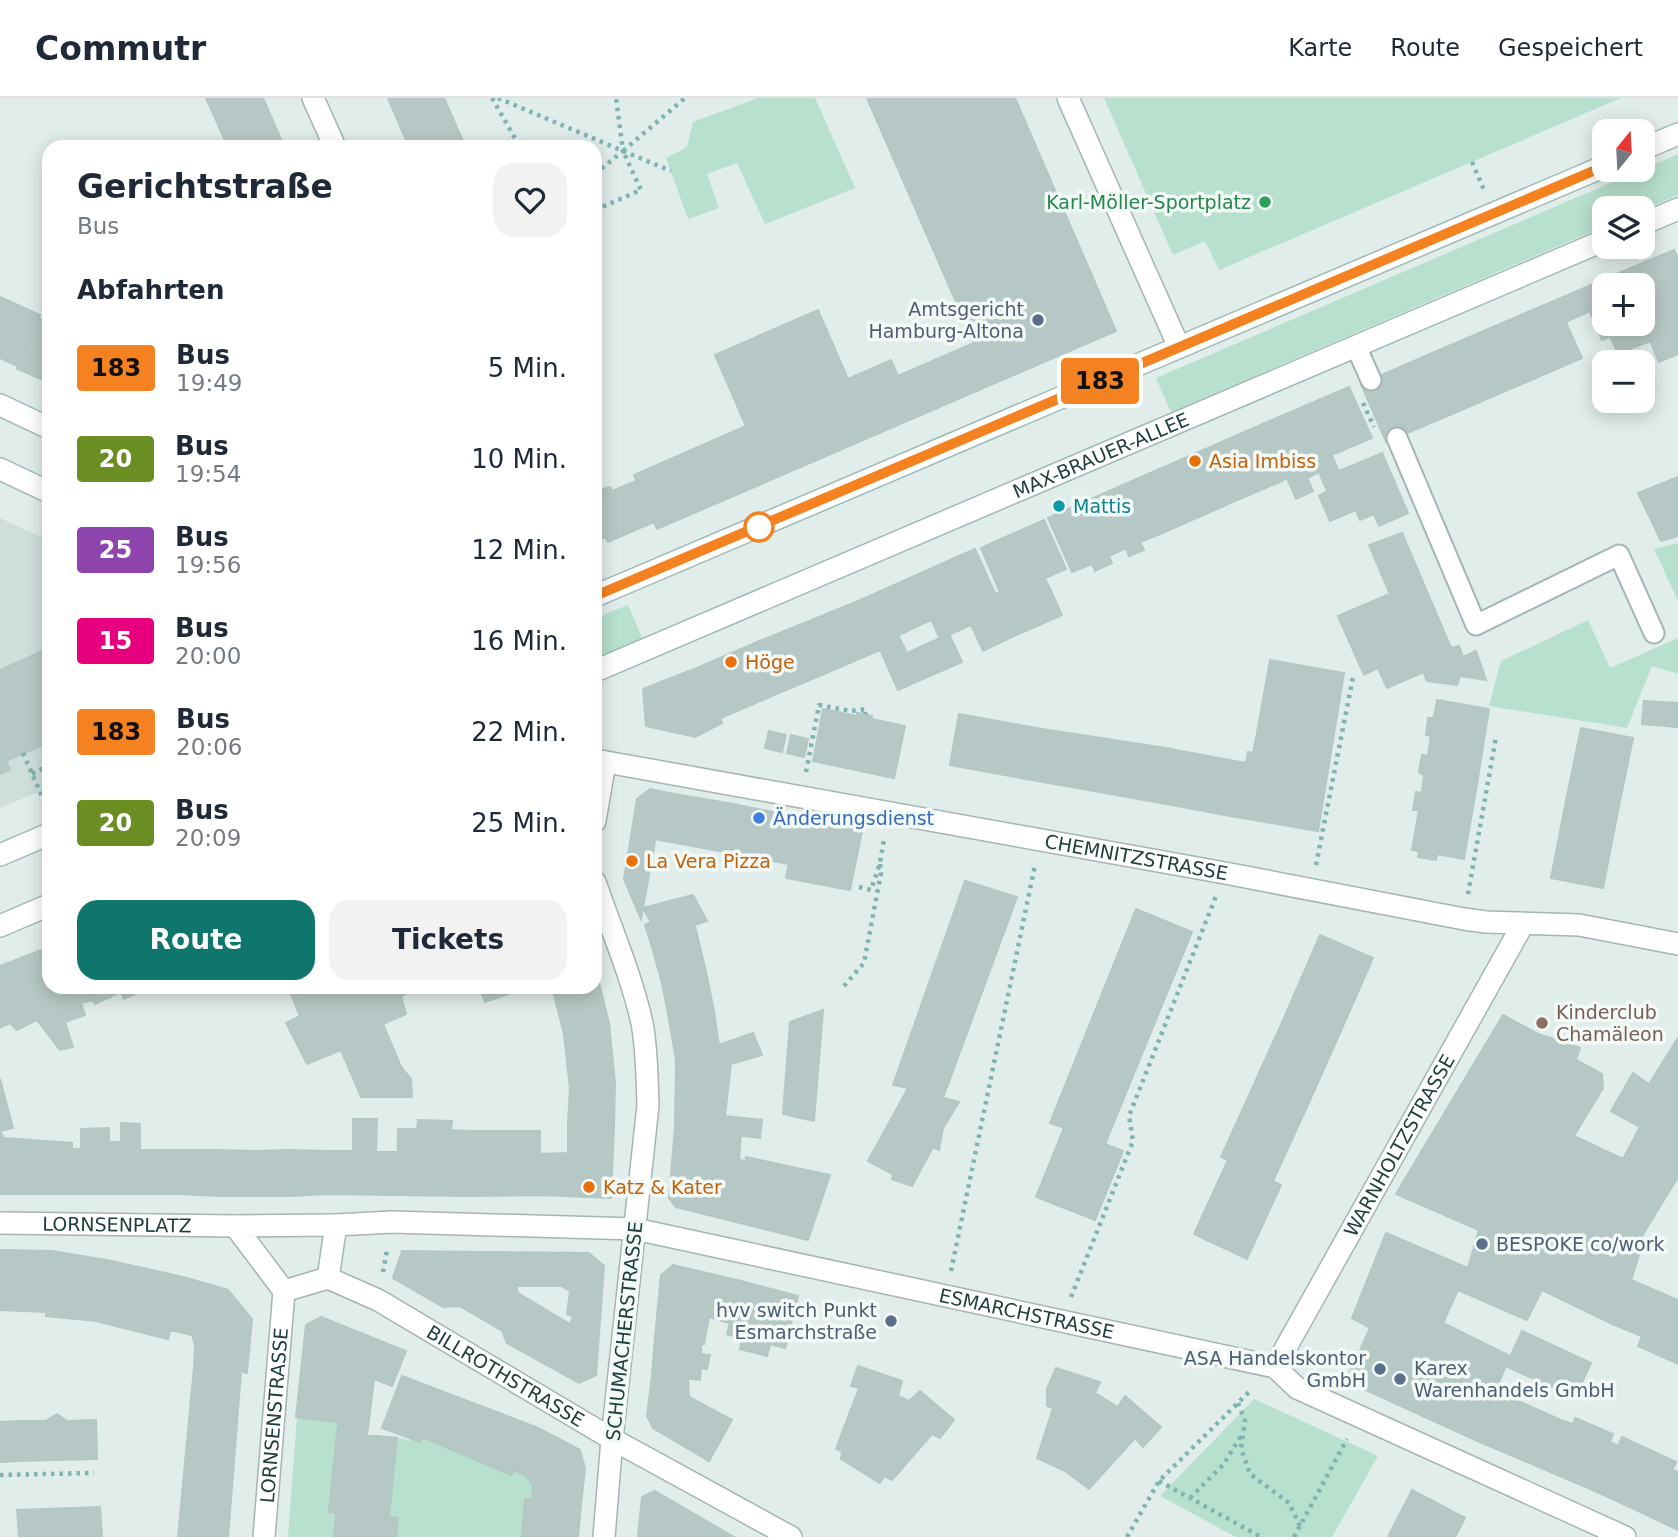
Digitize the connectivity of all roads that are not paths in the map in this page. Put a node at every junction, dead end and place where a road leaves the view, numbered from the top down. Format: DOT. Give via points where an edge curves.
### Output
graph roads {
  1 [pos="313,98"];
  2 [pos="1068,98"];
  3 [pos="1678,134"];
  4 [pos="332,140"];
  5 [pos="1656,143"];
  6 [pos="1592,172"];
  7 [pos="1678,209"];
  8 [pos="1655,219"];
  9 [pos="1592,246"];
  10 [pos="1356,346"];
  11 [pos="1179,347"];
  12 [pos="1371,380"];
  13 [pos="0,405"];
  14 [pos="42,425"];
  15 [pos="1397,438"];
  16 [pos="0,469"];
  17 [pos="42,489"];
  18 [pos="602,593"];
  19 [pos="1654,633"];
  20 [pos="602,668"];
  21 [pos="602,761"];
  22 [pos="42,837"];
  23 [pos="0,855"];
  24 [pos="602,900"];
  25 [pos="42,908"];
  26 [pos="1523,924"];
  27 [pos="0,926"];
  28 [pos="1678,944"];
  29 [pos="392,1222"];
  30 [pos="0,1223"];
  31 [pos="336,1224"];
  32 [pos="235,1226"];
  33 [pos="635,1229"];
  34 [pos="328,1278"];
  35 [pos="284,1291"];
  36 [pos="1275,1367"];
  37 [pos="612,1439"];
  38 [pos="264,1537"];
  39 [pos="604,1537"];
  40 [pos="791,1537"];
  41 [pos="1625,1537"];
  1 -- 4 [label="street"];
  2 -- 11 [label="street"];
  3 -- 5 [label="street"];
  6 -- 11 [label="street"];
  7 -- 8 [label="street"];
  9 -- 10 [label="street, MAX-BRAUER-ALLEE"];
  10 -- 12 [label="lane"];
  10 -- 20 [label="street, MAX-BRAUER-ALLEE"];
  11 -- 18 [label="street"];
  13 -- 14 [label="street"];
  15 -- 19 [label="lane" via="1476,625 1619,555"];
  16 -- 17 [label="street"];
  21 -- 26 [label="street, CHEMNITZSTRASSE" via="1464,919"];
  22 -- 23 [label="street"];
  24 -- 33 [label="street, SCHUMACHERSTRASSE" via="634,992 647,1064 648,1105"];
  25 -- 27 [label="street"];
  26 -- 28 [label="street, CHEMNITZSTRASSE" via="1579,925"];
  26 -- 36 [label="street, WARNHOLTZSTRASSE"];
  29 -- 31 [label="street, LORNSENPLATZ"];
  29 -- 33 [label="street, ESMARCHSTRASSE"];
  30 -- 32 [label="street, LORNSENPLATZ"];
  31 -- 32 [label="street, LORNSENPLATZ"];
  31 -- 34 [label="street"];
  32 -- 35 [label="street"];
  33 -- 36 [label="street, ESMARCHSTRASSE"];
  33 -- 37 [label="street, SCHUMACHERSTRASSE"];
  34 -- 35 [label="street"];
  34 -- 37 [label="street, BILLROTHSTRASSE" via="378,1300"];
  35 -- 38 [label="street, LORNSENSTRASSE"];
  36 -- 41 [label="street, ESMARCHSTRASSE" via="1297,1388"];
  37 -- 39 [label="street, SCHUMACHERSTRASSE"];
  37 -- 40 [label="street, BILLROTHSTRASSE"];
}
